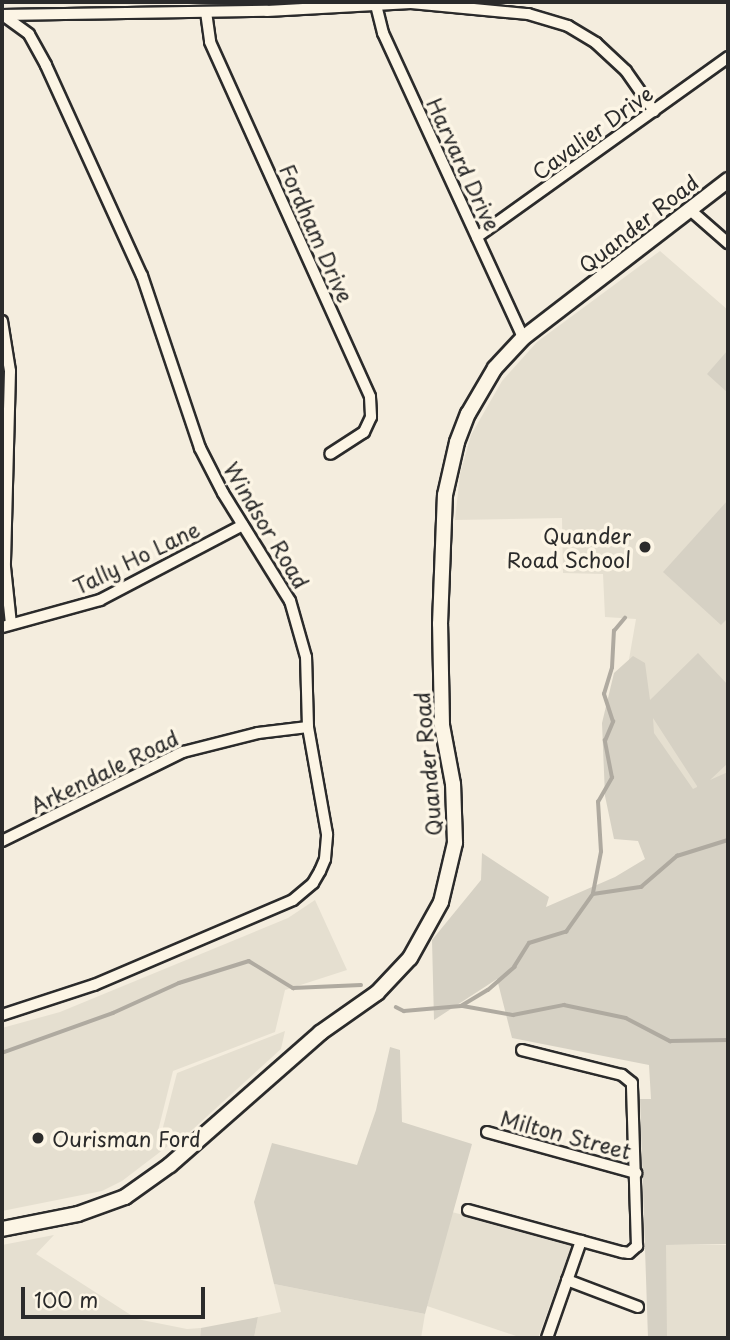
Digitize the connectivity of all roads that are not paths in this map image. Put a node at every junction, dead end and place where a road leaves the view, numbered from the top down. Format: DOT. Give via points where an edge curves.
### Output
graph roads {
  1 [pos="376,5"];
  2 [pos="206,12"];
  3 [pos="2,15"];
  4 [pos="728,57"];
  5 [pos="654,111"];
  6 [pos="728,180"];
  7 [pos="689,209"];
  8 [pos="477,237"];
  9 [pos="728,243"];
  10 [pos="2,321"];
  11 [pos="523,338"];
  12 [pos="330,454"];
  13 [pos="4,476"];
  14 [pos="243,525"];
  15 [pos="6,626"];
  16 [pos="308,727"];
  17 [pos="2,841"];
  18 [pos="2,1014"];
  19 [pos="522,1050"];
  20 [pos="487,1132"];
  21 [pos="636,1173"];
  22 [pos="468,1210"];
  23 [pos="2,1229"];
  24 [pos="581,1241"];
  25 [pos="567,1280"];
  26 [pos="638,1307"];
  27 [pos="547,1338"];
  1 -- 2 [label="street"];
  1 -- 5 [label="street" via="470,7 557,21 609,54"];
  1 -- 8 [label="street, Harvard Drive" via="383,33"];
  2 -- 3 [label="street"];
  2 -- 12 [label="street, Fordham Drive" via="210,43 370,397 372,416 364,432"];
  3 -- 14 [label="street, Windsor Road" via="29,34 46,65 142,276 200,448"];
  4 -- 5 [label="street, Cavalier Drive"];
  5 -- 8 [label="street, Cavalier Drive"];
  6 -- 7 [label="street, Quander Road"];
  7 -- 9 [label="street"];
  7 -- 11 [label="street, Quander Road"];
  8 -- 11 [label="street, Harvard Drive"];
  10 -- 13 [label="street" via="10,371"];
  11 -- 23 [label="street, Quander Road" via="480,392 449,469 440,678 456,810 455,843 446,888 425,935 377,993 320,1033 170,1164 125,1197 78,1213"];
  13 -- 15 [label="street"];
  14 -- 15 [label="street, Tally Ho Lane" via="100,600"];
  14 -- 16 [label="street, Windsor Road" via="282,584 297,619 306,657"];
  16 -- 17 [label="street, Arkendale Road" via="258,733 183,752"];
  16 -- 18 [label="street, Windsor Road" via="327,847 320,872 304,893 94,985"];
  19 -- 21 [label="street" via="629,1078"];
  20 -- 21 [label="street, Milton Street"];
  21 -- 24 [label="street" via="637,1246 629,1253"];
  22 -- 24 [label="street"];
  24 -- 25 [label="street"];
  25 -- 26 [label="street"];
  25 -- 27 [label="street"];
}
